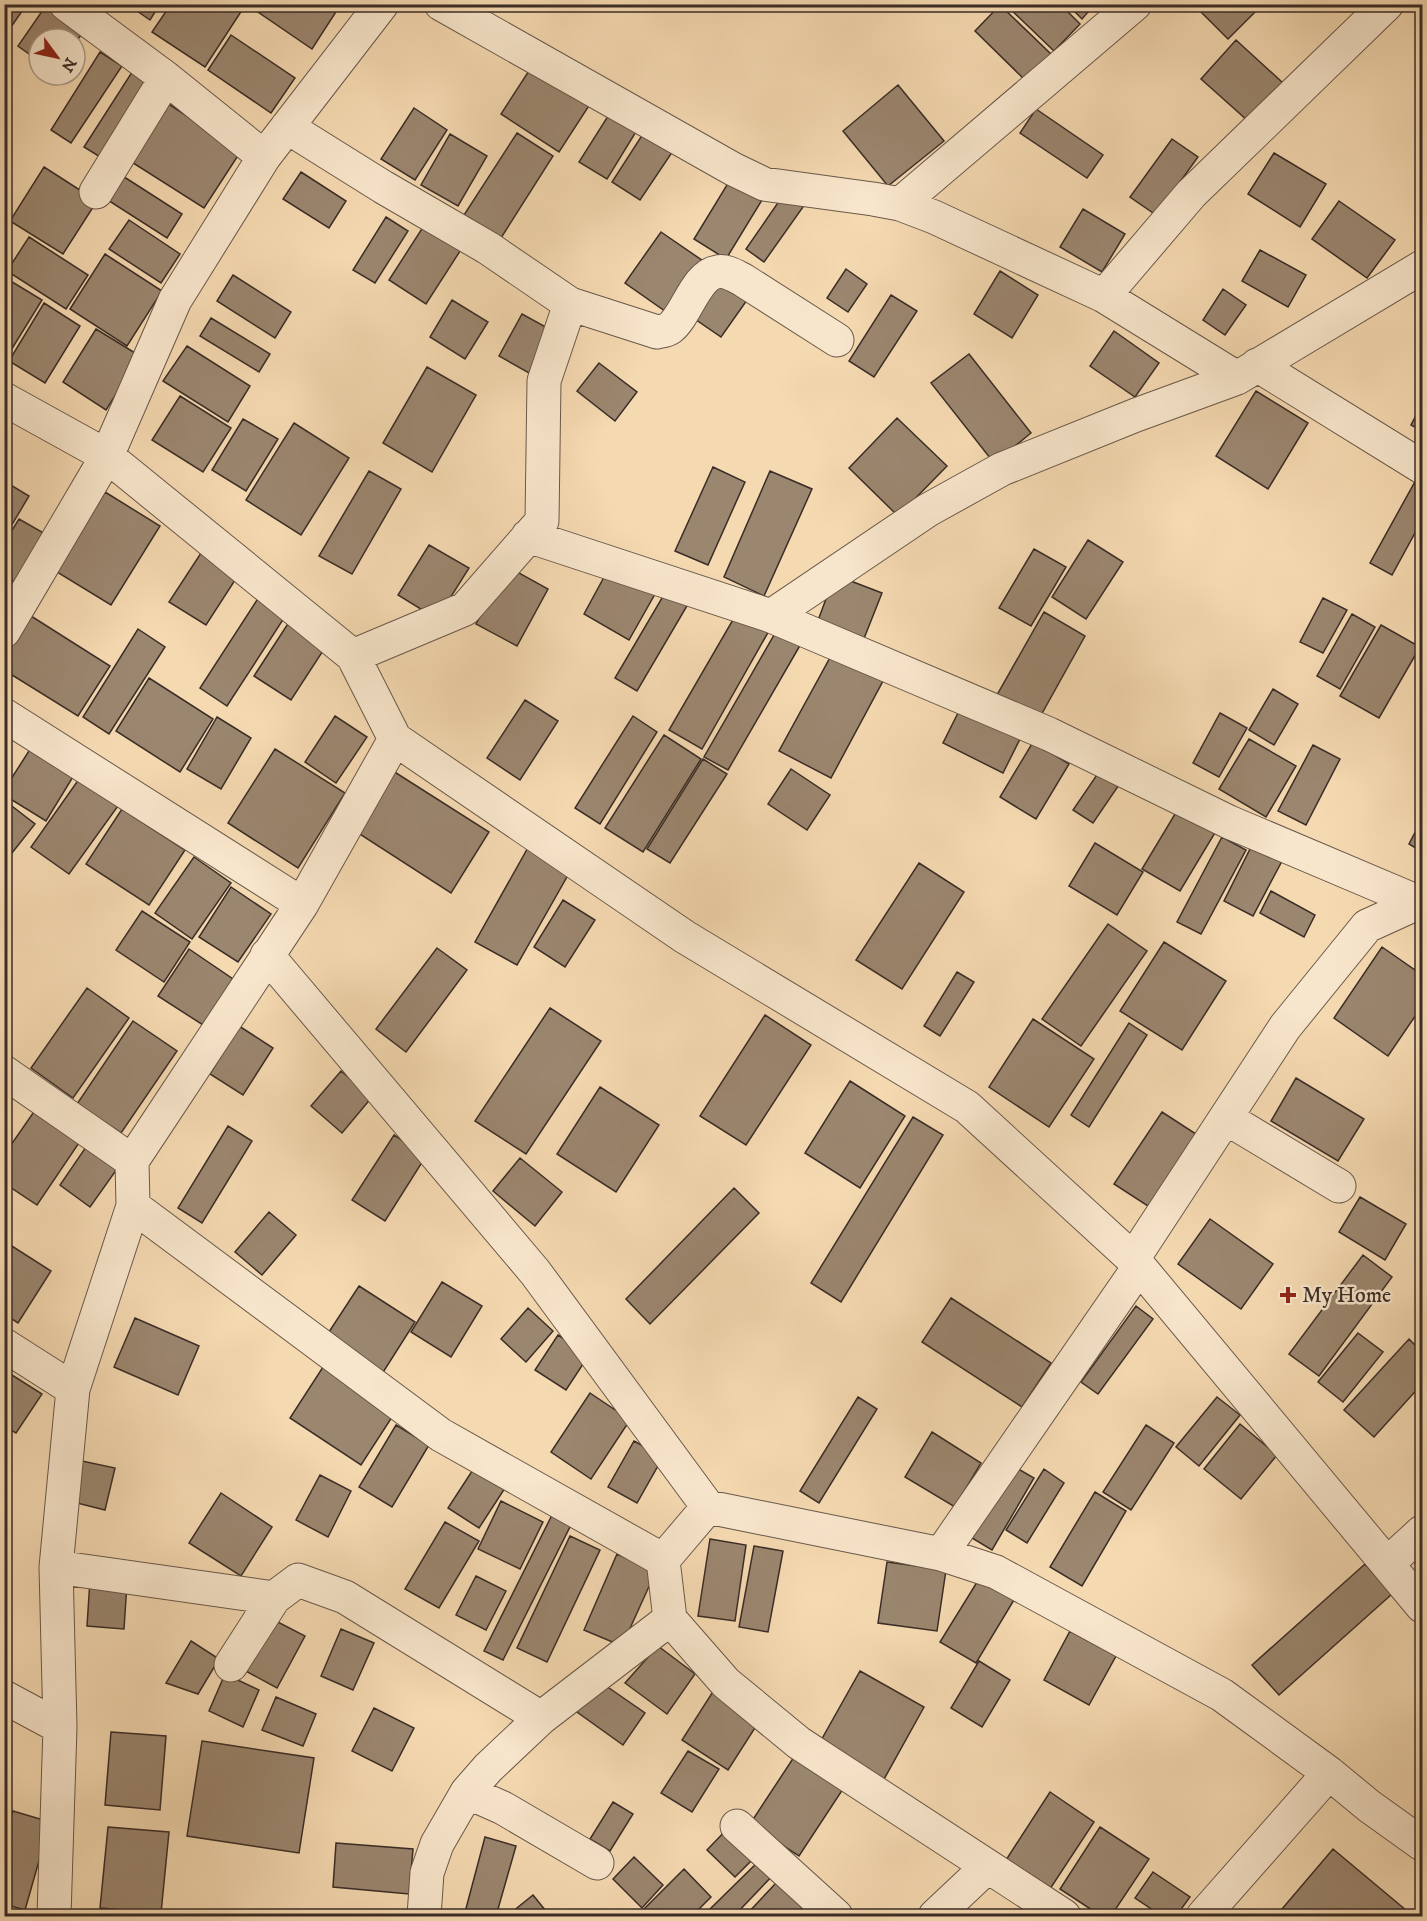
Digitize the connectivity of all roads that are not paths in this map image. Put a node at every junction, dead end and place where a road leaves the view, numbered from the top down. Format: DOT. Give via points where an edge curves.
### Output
graph roads {
  1 [pos="66,4"];
  2 [pos="382,4"];
  3 [pos="441,4"];
  4 [pos="1135,4"];
  5 [pos="1387,4"];
  6 [pos="166,78"];
  7 [pos="287,127"];
  8 [pos="264,157"];
  9 [pos="96,192"];
  10 [pos="900,204"];
  11 [pos="1422,267"];
  12 [pos="1104,296"];
  13 [pos="570,304"];
  14 [pos="837,340"];
  15 [pos="1247,372"];
  16 [pos="4,399"];
  17 [pos="107,456"];
  18 [pos="1422,467"];
  19 [pos="528,537"];
  20 [pos="771,616"];
  21 [pos="4,631"];
  22 [pos="353,656"];
  23 [pos="4,715"];
  24 [pos="395,739"];
  25 [pos="1420,901"];
  26 [pos="302,904"];
  27 [pos="267,955"];
  28 [pos="4,1072"];
  29 [pos="1226,1118"];
  30 [pos="132,1161"];
  31 [pos="1339,1186"];
  32 [pos="133,1206"];
  33 [pos="1136,1263"];
  34 [pos="4,1345"];
  35 [pos="73,1389"];
  36 [pos="708,1507"];
  37 [pos="1422,1532"];
  38 [pos="941,1554"];
  39 [pos="663,1560"];
  40 [pos="1387,1564"];
  41 [pos="56,1567"];
  42 [pos="274,1598"];
  43 [pos="1422,1606"];
  44 [pos="670,1619"];
  45 [pos="231,1665"];
  46 [pos="4,1697"];
  47 [pos="541,1718"];
  48 [pos="60,1726"];
  49 [pos="1329,1773"];
  50 [pos="467,1792"];
  51 [pos="737,1826"];
  52 [pos="1422,1844"];
  53 [pos="597,1863"];
  54 [pos="987,1867"];
  55 [pos="54,1917"];
  56 [pos="424,1917"];
  57 [pos="836,1917"];
  58 [pos="935,1917"];
  59 [pos="1064,1917"];
  60 [pos="1203,1917"];
  1 -- 6 [label="street"];
  2 -- 7 [label="street"];
  3 -- 10 [label="street" via="764,184"];
  4 -- 10 [label="street"];
  5 -- 12 [label="street" via="1191,194"];
  6 -- 8 [label="street"];
  6 -- 9 [label="street"];
  7 -- 8 [label="street"];
  7 -- 13 [label="street" via="488,248"];
  8 -- 17 [label="street" via="175,300"];
  10 -- 12 [label="street"];
  11 -- 15 [label="street"];
  12 -- 15 [label="street"];
  13 -- 14 [label="street" via="657,332 668,330 705,278 716,272 728,273"];
  13 -- 19 [label="street" via="544,381 542,521"];
  15 -- 18 [label="street"];
  15 -- 20 [label="street" via="1002,469 928,510"];
  16 -- 17 [label="street"];
  17 -- 21 [label="street"];
  17 -- 22 [label="street"];
  19 -- 20 [label="street"];
  19 -- 22 [label="street" via="465,609"];
  20 -- 25 [label="street" via="1049,734 1229,822"];
  22 -- 24 [label="street"];
  23 -- 26 [label="street"];
  24 -- 26 [label="street"];
  24 -- 33 [label="street" via="685,937 968,1107"];
  25 -- 29 [label="street" via="1367,926 1285,1027"];
  26 -- 27 [label="street"];
  27 -- 30 [label="street"];
  27 -- 36 [label="street" via="535,1272"];
  28 -- 30 [label="street"];
  29 -- 31 [label="street"];
  29 -- 33 [label="street"];
  30 -- 32 [label="street"];
  32 -- 35 [label="street"];
  32 -- 39 [label="street" via="441,1434"];
  33 -- 38 [label="street"];
  33 -- 40 [label="street"];
  34 -- 35 [label="street"];
  35 -- 41 [label="street"];
  36 -- 38 [label="street"];
  36 -- 39 [label="street"];
  37 -- 40 [label="street"];
  38 -- 49 [label="street" via="996,1572 1222,1695"];
  39 -- 44 [label="street"];
  40 -- 43 [label="street"];
  41 -- 42 [label="street"];
  41 -- 48 [label="street"];
  42 -- 45 [label="street"];
  42 -- 47 [label="street" via="298,1580 345,1597"];
  44 -- 47 [label="street"];
  44 -- 54 [label="street" via="726,1683 799,1743"];
  46 -- 48 [label="street"];
  47 -- 50 [label="street"];
  48 -- 55 [label="street"];
  49 -- 52 [label="street"];
  49 -- 60 [label="street"];
  50 -- 53 [label="street" via="503,1808"];
  50 -- 56 [label="street" via="437,1844 427,1873"];
  51 -- 57 [label="street"];
  54 -- 58 [label="street"];
  54 -- 59 [label="street"];
}
